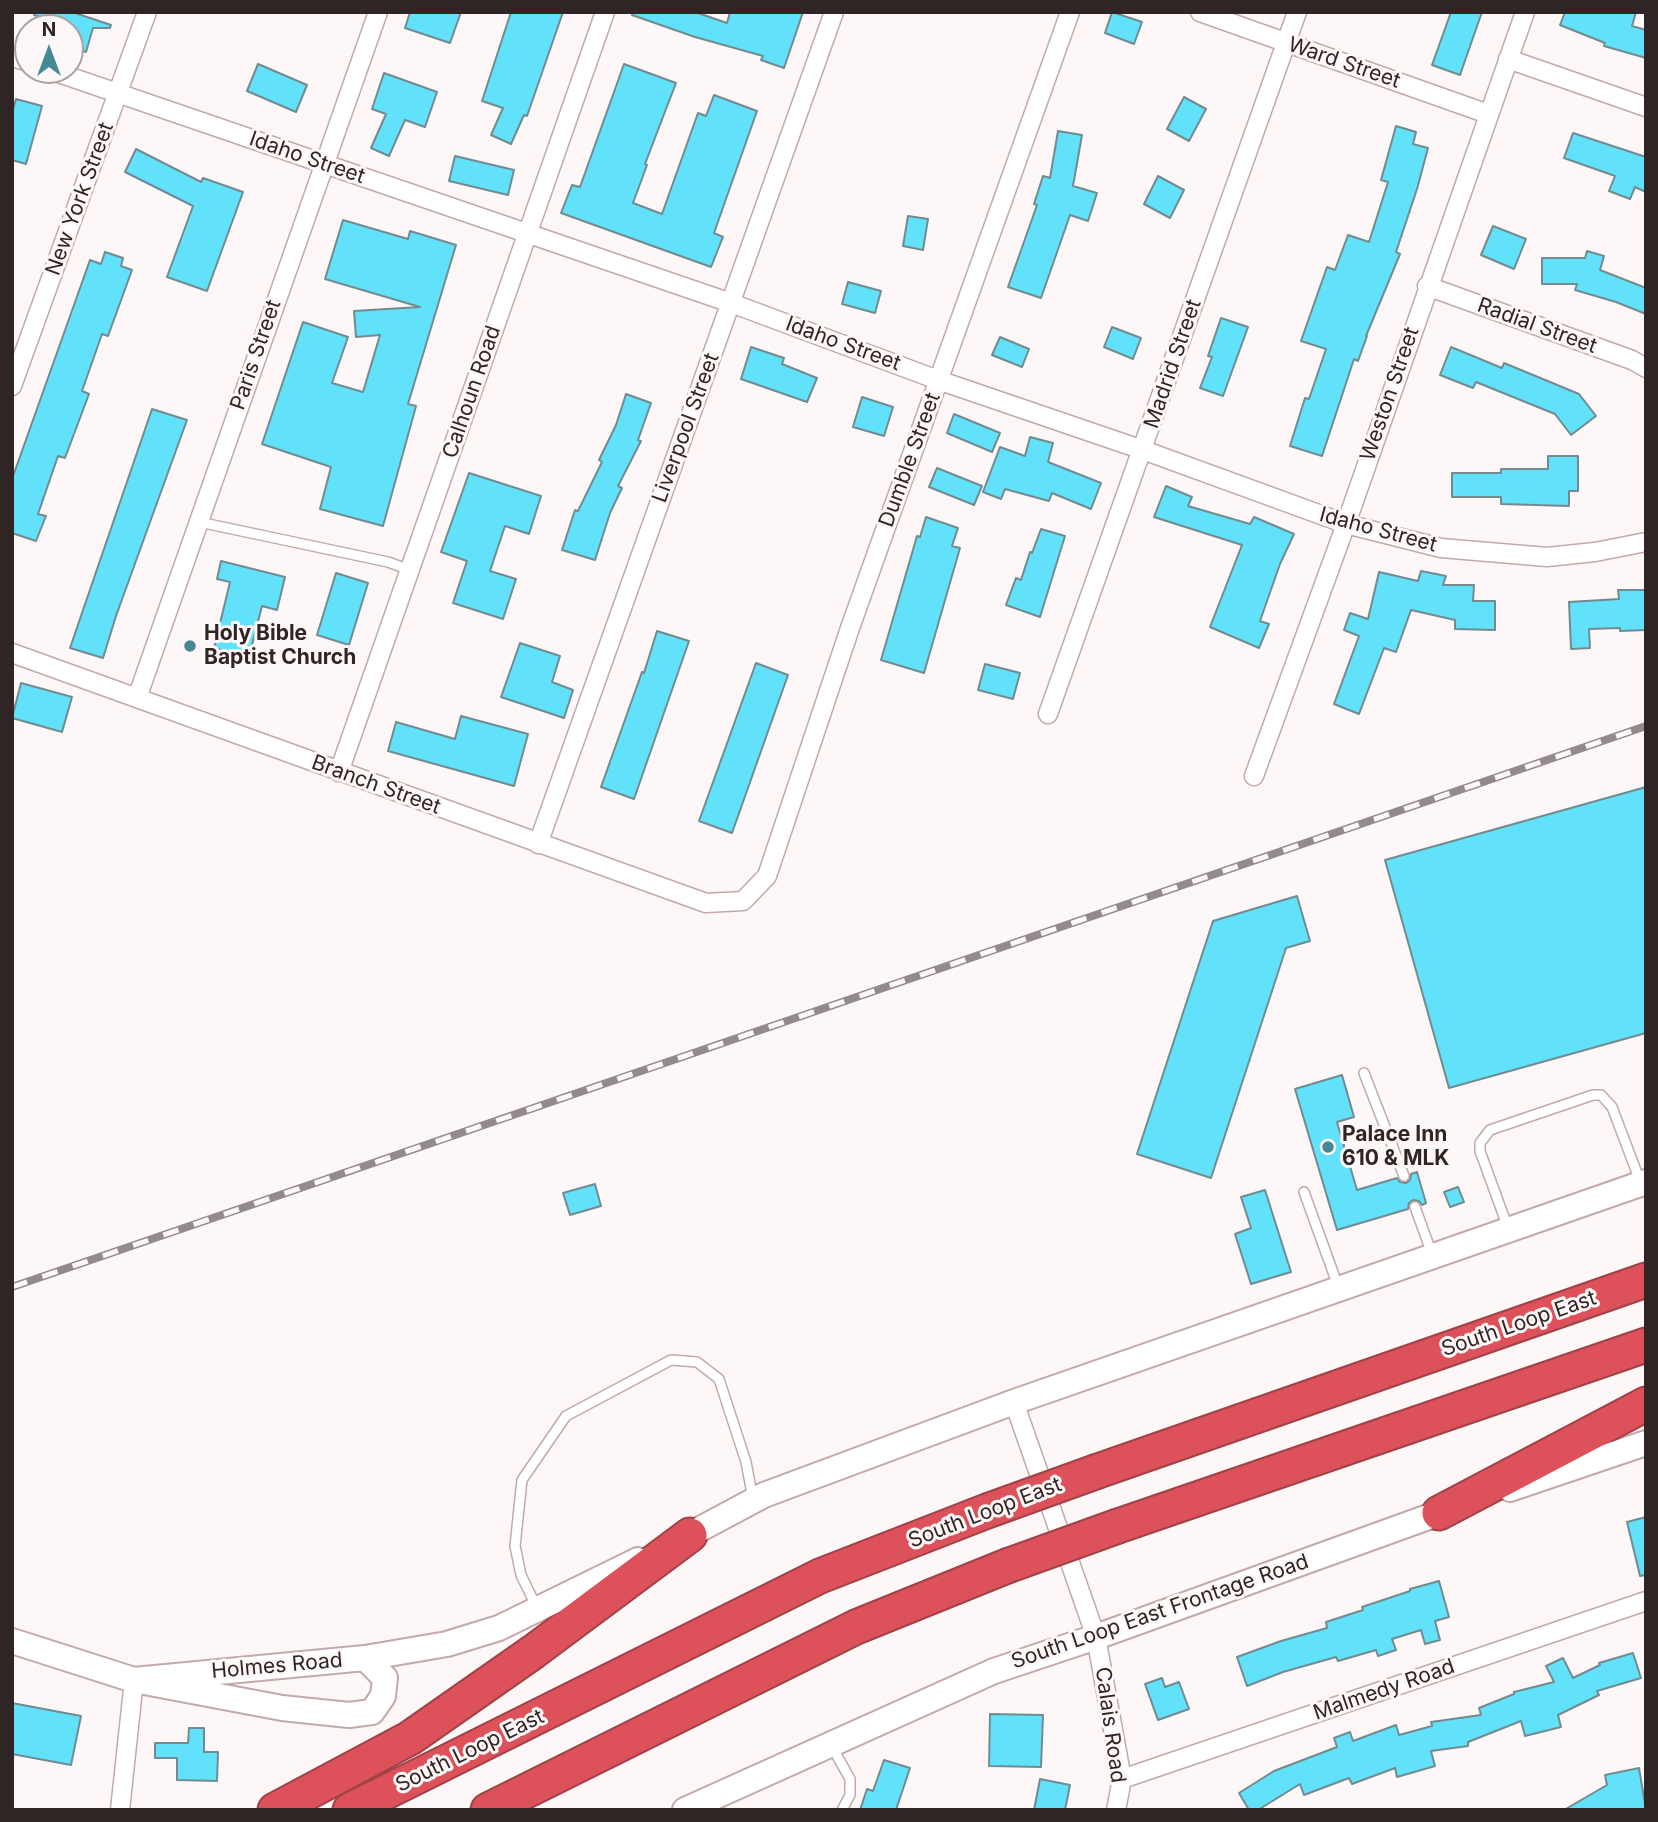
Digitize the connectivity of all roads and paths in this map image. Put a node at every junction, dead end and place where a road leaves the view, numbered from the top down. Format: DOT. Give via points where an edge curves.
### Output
graph roads {
  1 [pos="147,12"];
  2 [pos="377,12"];
  3 [pos="605,12"];
  4 [pos="834,12"];
  5 [pos="1070,12"];
  6 [pos="1200,12"];
  7 [pos="1297,12"];
  8 [pos="1525,12"];
  9 [pos="1286,43"];
  10 [pos="1508,59"];
  11 [pos="84,82"];
  12 [pos="119,94"];
  13 [pos="1646,107"];
  14 [pos="1488,114"];
  15 [pos="323,163"];
  16 [pos="527,235"];
  17 [pos="1427,286"];
  18 [pos="731,303"];
  19 [pos="1646,368"];
  20 [pos="938,380"];
  21 [pos="12,386"];
  22 [pos="1143,450"];
  23 [pos="199,522"];
  24 [pos="1346,524"];
  25 [pos="1646,542"];
  26 [pos="410,570"];
  27 [pos="12,653"];
  28 [pos="137,698"];
  29 [pos="1048,714"];
  30 [pos="339,772"];
  31 [pos="1254,776"];
  32 [pos="538,844"];
  33 [pos="743,901"];
  34 [pos="1364,1073"];
  35 [pos="1404,1176"];
  36 [pos="1643,1182"];
  37 [pos="1304,1192"];
  38 [pos="1415,1207"];
  39 [pos="1508,1229"];
  40 [pos="1433,1255"];
  41 [pos="1646,1280"];
  42 [pos="1339,1288"];
  43 [pos="1646,1345"];
  44 [pos="1014,1402"];
  45 [pos="1646,1404"];
  46 [pos="1646,1443"];
  47 [pos="753,1501"];
  48 [pos="1439,1513"];
  49 [pos="690,1535"];
  50 [pos="1646,1601"];
  51 [pos="538,1609"];
  52 [pos="1096,1636"];
  53 [pos="12,1641"];
  54 [pos="365,1658"];
  55 [pos="134,1680"];
  56 [pos="831,1744"];
  57 [pos="1122,1779"];
  58 [pos="120,1810"];
  59 [pos="275,1810"];
  60 [pos="350,1810"];
  61 [pos="488,1810"];
  62 [pos="685,1810"];
  63 [pos="842,1810"];
  64 [pos="1116,1810"];
  1 -- 12 [label="street, New York Street"];
  2 -- 15 [label="street, Paris Street"];
  3 -- 16 [label="street, Calhoun Road"];
  4 -- 18 [label="street, Liverpool Street"];
  5 -- 20 [label="street, Dumble Street"];
  6 -- 9 [label="street, Ward Street"];
  7 -- 9 [label="street, Madrid Street"];
  8 -- 10 [label="street, Weston Street"];
  9 -- 14 [label="street, Ward Street"];
  9 -- 22 [label="street, Madrid Street"];
  10 -- 13 [label="street"];
  10 -- 14 [label="street, Weston Street"];
  11 -- 12 [label="street, Idaho Street"];
  12 -- 15 [label="street, Idaho Street"];
  12 -- 21 [label="street, New York Street"];
  14 -- 17 [label="street, Weston Street"];
  15 -- 16 [label="street, Idaho Street"];
  15 -- 23 [label="street, Paris Street"];
  16 -- 18 [label="street, Idaho Street"];
  16 -- 26 [label="street, Calhoun Road"];
  17 -- 19 [label="street, Radial Street"];
  17 -- 24 [label="street, Weston Street"];
  18 -- 20 [label="street, Idaho Street"];
  18 -- 32 [label="street, Liverpool Street"];
  20 -- 22 [label="street, Idaho Street"];
  20 -- 33 [label="street, Dumble Street" via="767,876"];
  22 -- 24 [label="street, Idaho Street"];
  22 -- 29 [label="street, Madrid Street"];
  23 -- 26 [label="lane"];
  23 -- 28 [label="street, Paris Street"];
  24 -- 25 [label="street, Idaho Street" via="1441,548 1533,556 1595,552"];
  24 -- 31 [label="street, Weston Street"];
  26 -- 30 [label="street, Calhoun Road"];
  27 -- 28 [label="street, Branch Street"];
  28 -- 30 [label="street, Branch Street"];
  30 -- 32 [label="street, Branch Street"];
  32 -- 33 [label="street, Branch Street" via="706,903"];
  34 -- 35 [label="lane"];
  36 -- 39 [label="main road"];
  36 -- 39 [label="lane" via="1612,1107 1601,1095 1490,1130 1480,1151"];
  37 -- 42 [label="lane"];
  38 -- 40 [label="lane"];
  39 -- 40 [label="main road"];
  40 -- 42 [label="main road"];
  41 -- 60 [label="highway, South Loop East, bridge" via="1098,1471 820,1576"];
  42 -- 44 [label="main road"];
  43 -- 61 [label="highway, bridge" via="1007,1566 856,1627"];
  44 -- 47 [label="main road"];
  44 -- 52 [label="street, Calais Road"];
  45 -- 48 [label="highway"];
  46 -- 48 [label="main road, South Loop East Frontage Road"];
  47 -- 49 [label="main road"];
  47 -- 51 [label="lane" via="746,1462 719,1379 697,1362 671,1360 566,1416 522,1479 515,1546 521,1575"];
  48 -- 52 [label="main road, South Loop East Frontage Road"];
  49 -- 51 [label="main road"];
  49 -- 59 [label="highway" via="410,1738"];
  50 -- 57 [label="street, Malmedy Road"];
  51 -- 54 [label="main road" via="499,1628 447,1644"];
  52 -- 56 [label="main road, South Loop East Frontage Road" via="994,1671"];
  52 -- 57 [label="street, Calais Road"];
  53 -- 55 [label="main road, Holmes Road"];
  54 -- 55 [label="main road, Holmes Road"];
  54 -- 55 [label="main road, Holmes Road" via="385,1678 383,1696 372,1712 349,1715 282,1708"];
  55 -- 58 [label="street"];
  56 -- 62 [label="main road, South Loop East Frontage Road"];
  56 -- 63 [label="lane" via="849,1779 850,1795"];
  57 -- 64 [label="street, Calais Road"];
}
